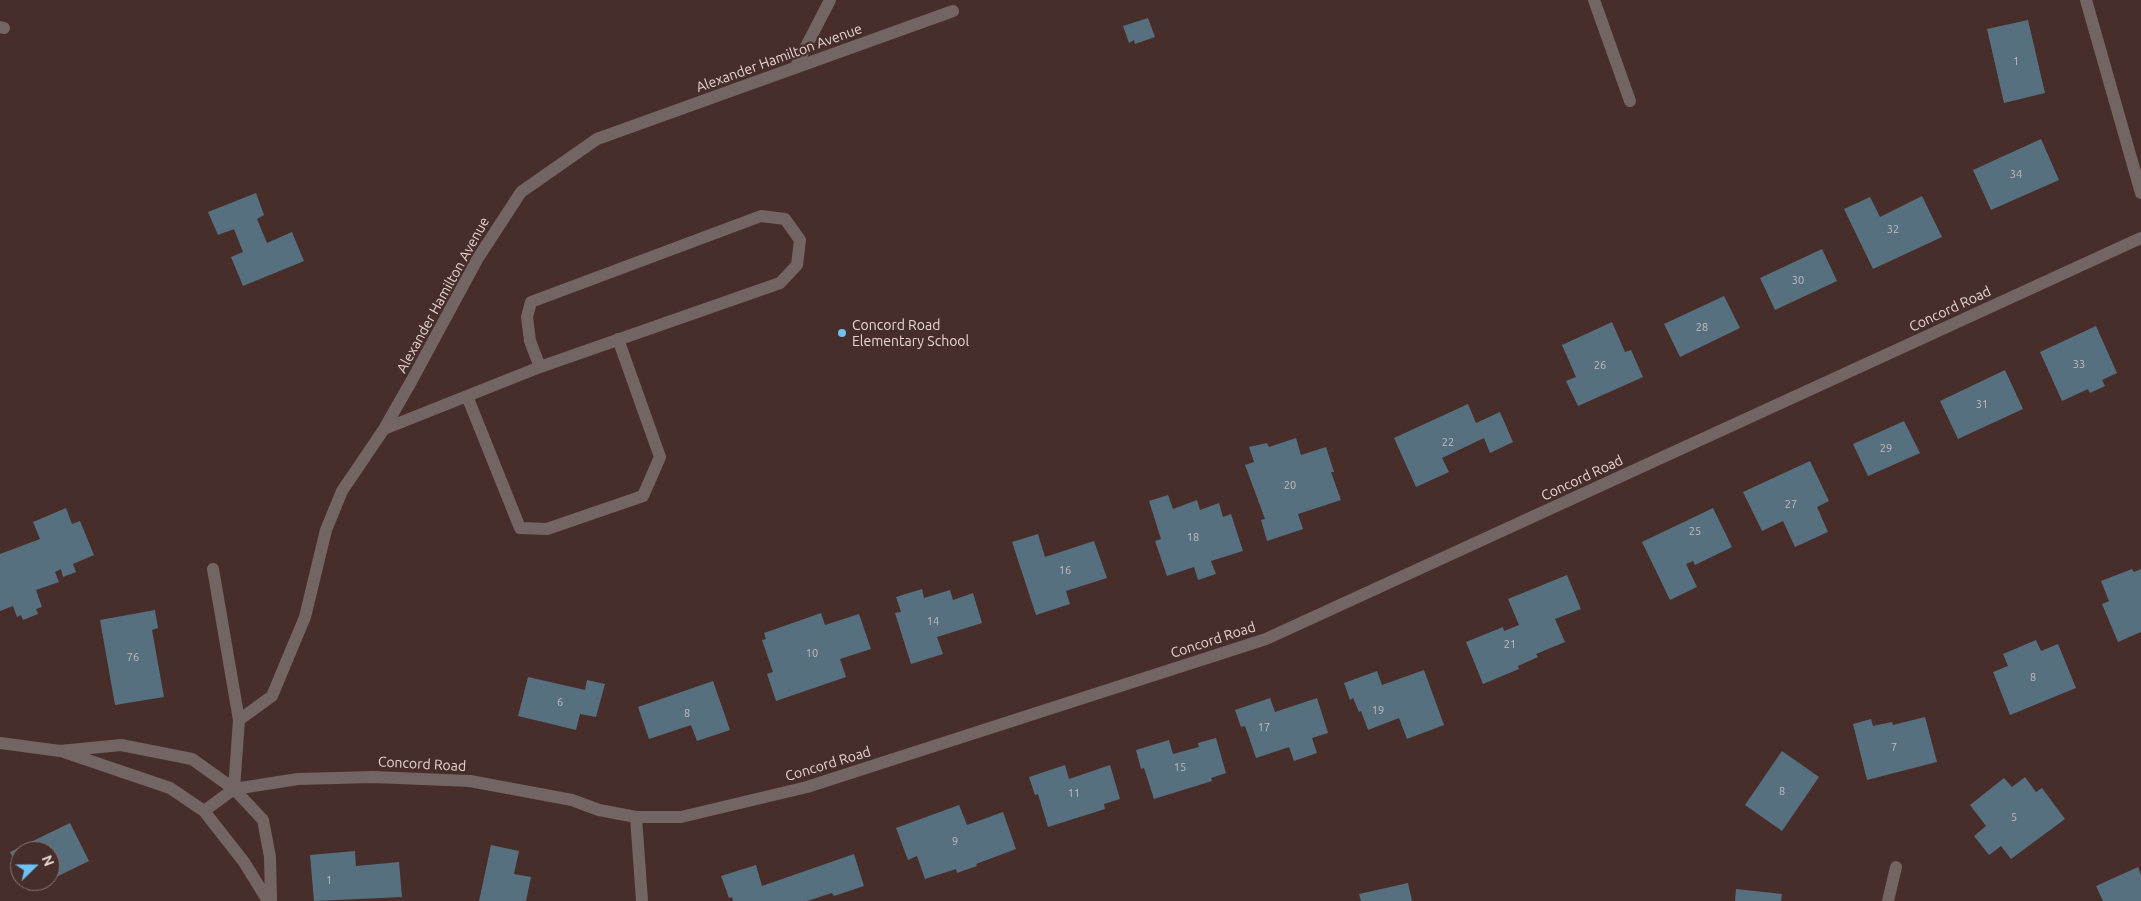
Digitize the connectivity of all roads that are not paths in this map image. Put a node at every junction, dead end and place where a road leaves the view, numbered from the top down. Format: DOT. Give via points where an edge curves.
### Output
graph roads {
  1 [pos="830,0"];
  2 [pos="1594,0"];
  3 [pos="2086,0"];
  4 [pos="952,11"];
  5 [pos="795,68"];
  6 [pos="1630,101"];
  7 [pos="2141,193"];
  8 [pos="2141,238"];
  9 [pos="618,339"];
  10 [pos="540,367"];
  11 [pos="467,396"];
  12 [pos="384,429"];
  13 [pos="213,569"];
  14 [pos="239,720"];
  15 [pos="0,743"];
  16 [pos="60,751"];
  17 [pos="234,789"];
  18 [pos="204,811"];
  19 [pos="636,817"];
  20 [pos="1896,867"];
  21 [pos="270,901"];
  22 [pos="642,901"];
  23 [pos="1888,901"];
  1 -- 5 [label="street"];
  2 -- 6 [label="street"];
  3 -- 7 [label="street"];
  4 -- 5 [label="street, Alexander Hamilton Avenue"];
  5 -- 12 [label="street, Alexander Hamilton Avenue" via="597,139 521,192 478,258"];
  8 -- 19 [label="street, Concord Road" via="1266,639 807,787 681,817"];
  9 -- 10 [label="street"];
  9 -- 10 [label="street" via="780,283 797,265 800,240 785,219 761,216 531,302 527,317 530,341"];
  9 -- 11 [label="street" via="660,457 643,496 546,530 520,528"];
  10 -- 11 [label="street"];
  11 -- 12 [label="street"];
  12 -- 14 [label="street, Alexander Hamilton Avenue" via="342,491 329,522 305,617 272,696"];
  13 -- 14 [label="street"];
  14 -- 17 [label="street"];
  15 -- 16 [label="street"];
  16 -- 17 [label="street" via="122,745 192,759"];
  16 -- 18 [label="street" via="170,788"];
  17 -- 18 [label="street"];
  17 -- 19 [label="street, Concord Road" via="298,779 364,777 470,781 572,800 599,810"];
  17 -- 21 [label="street" via="263,820 270,857"];
  18 -- 21 [label="street"];
  19 -- 22 [label="street"];
  20 -- 23 [label="street"];
}
